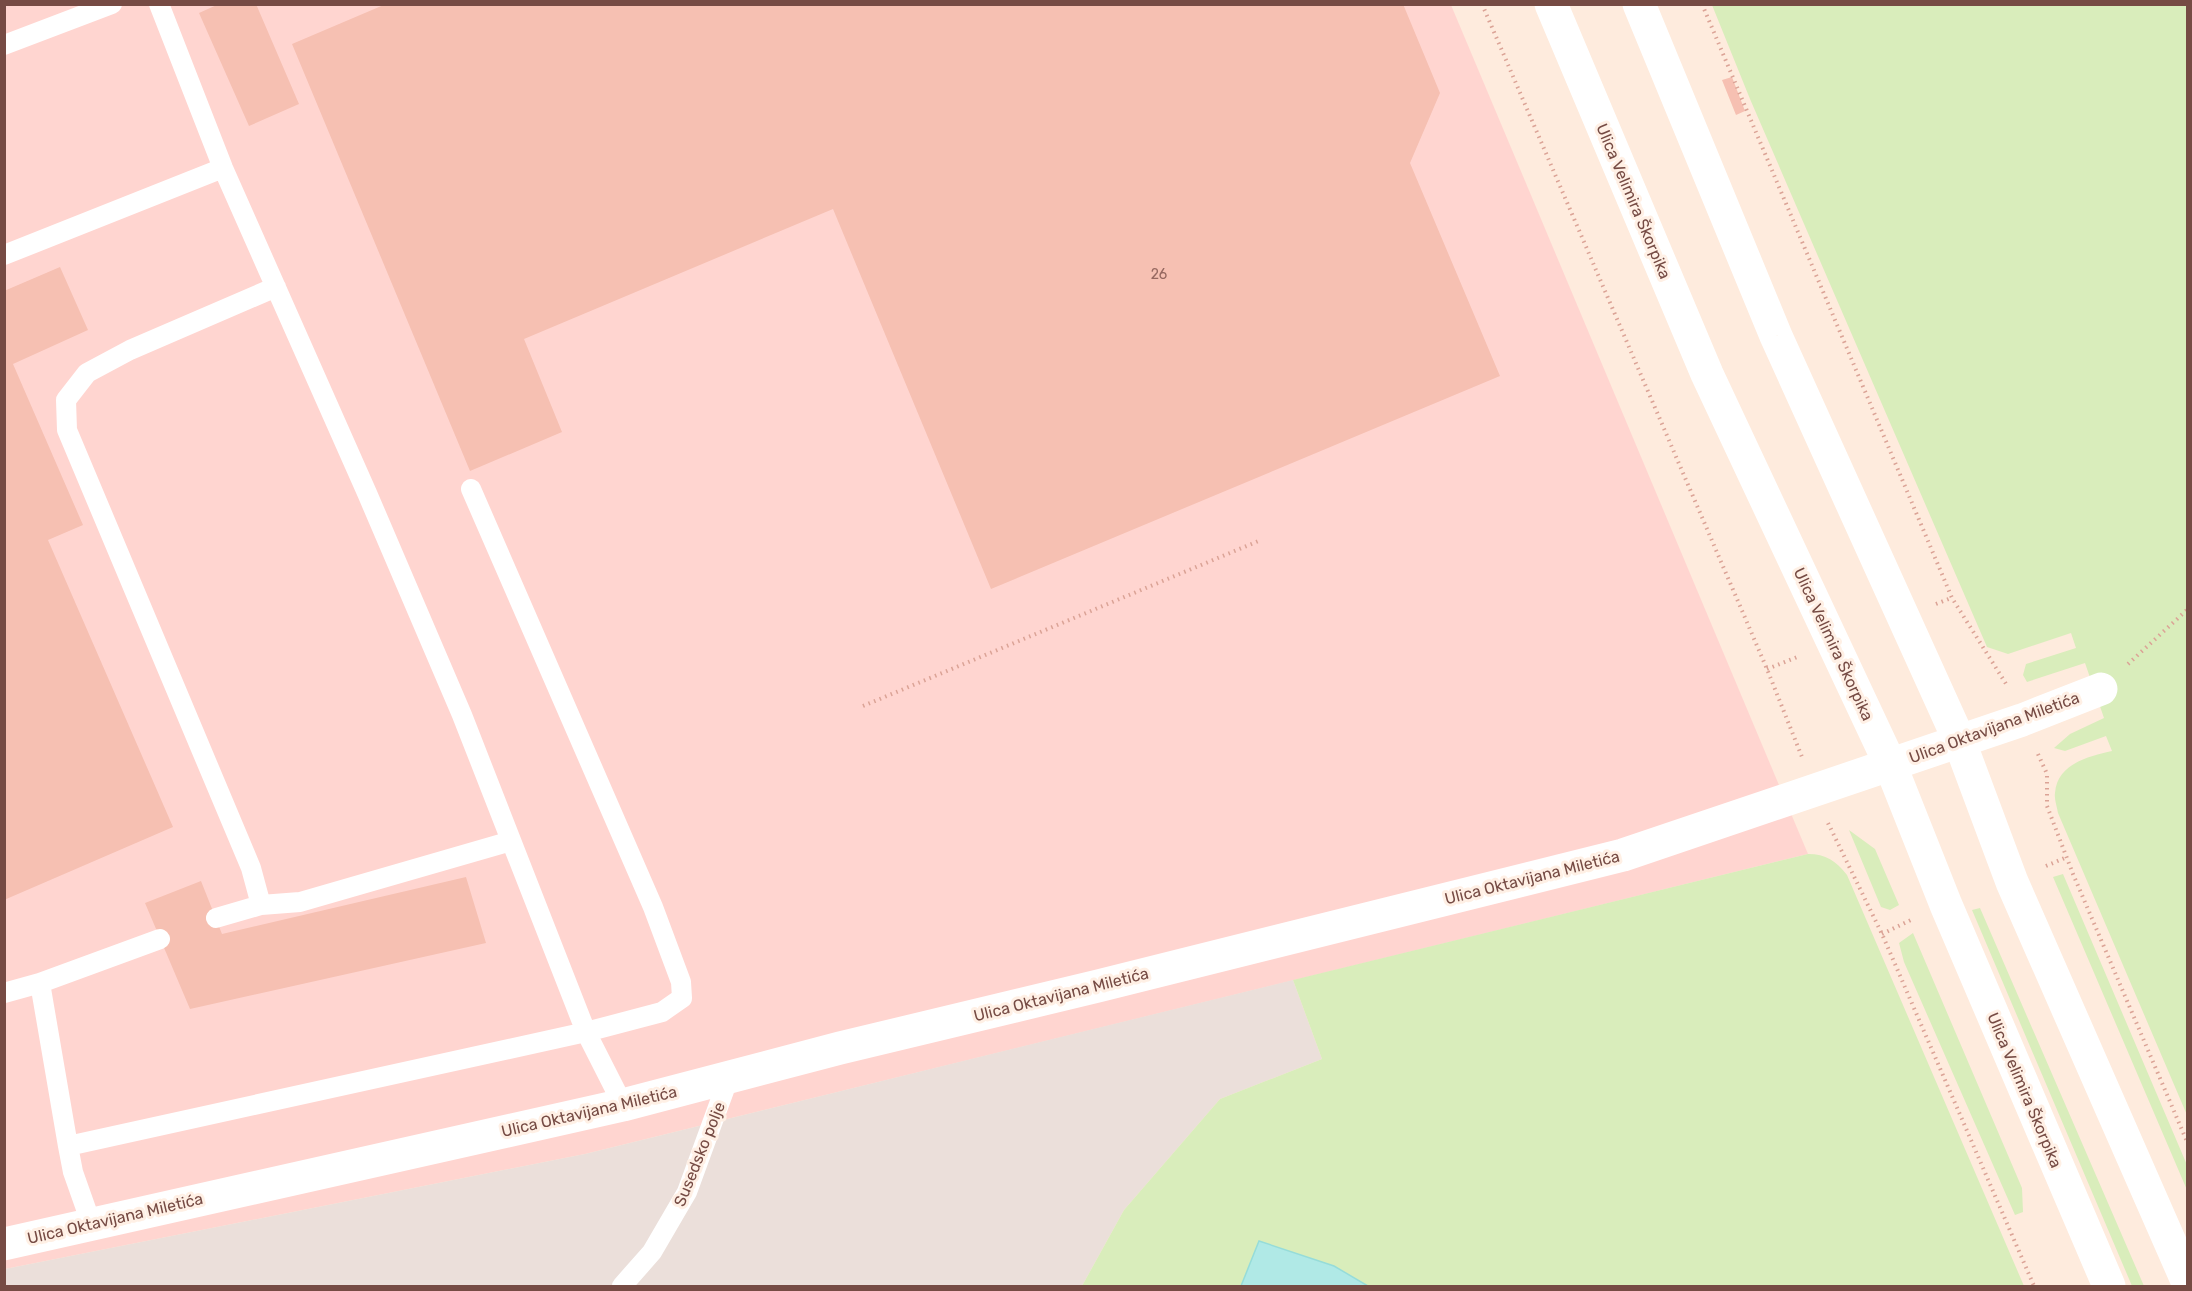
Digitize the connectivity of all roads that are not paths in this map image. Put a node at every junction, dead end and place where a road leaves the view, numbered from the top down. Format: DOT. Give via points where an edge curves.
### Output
graph roads {
  1 [pos="112,4"];
  2 [pos="159,4"];
  3 [pos="1551,4"];
  4 [pos="1639,4"];
  5 [pos="4,45"];
  6 [pos="224,168"];
  7 [pos="4,255"];
  8 [pos="276,287"];
  9 [pos="471,489"];
  10 [pos="2101,689"];
  11 [pos="1959,740"];
  12 [pos="1890,764"];
  13 [pos="511,840"];
  14 [pos="261,905"];
  15 [pos="216,918"];
  16 [pos="160,939"];
  17 [pos="40,983"];
  18 [pos="4,993"];
  19 [pos="586,1032"];
  20 [pos="729,1077"];
  21 [pos="623,1105"];
  22 [pos="68,1146"];
  23 [pos="91,1223"];
  24 [pos="4,1244"];
  25 [pos="2187,1283"];
  26 [pos="622,1287"];
  27 [pos="2109,1287"];
  1 -- 5 [label="lane"];
  2 -- 6 [label="lane"];
  3 -- 12 [label="main road, Ulica Velimira Škorpika" via="1707,374"];
  4 -- 11 [label="main road" via="1776,336"];
  6 -- 7 [label="lane"];
  6 -- 8 [label="lane"];
  8 -- 13 [label="lane" via="462,715"];
  8 -- 14 [label="lane" via="130,350 87,373 66,400 67,430 251,868"];
  9 -- 19 [label="lane" via="653,907 681,982 682,998 662,1012"];
  10 -- 11 [label="main road, Ulica Oktavijana Miletića"];
  11 -- 12 [label="main road, Ulica Oktavijana Miletića"];
  11 -- 25 [label="main road" via="2012,882"];
  12 -- 20 [label="main road, Ulica Oktavijana Miletića" via="1623,855"];
  12 -- 27 [label="main road, Ulica Velimira Škorpika"];
  13 -- 14 [label="lane" via="300,902"];
  13 -- 19 [label="lane"];
  14 -- 15 [label="lane"];
  16 -- 17 [label="lane"];
  17 -- 18 [label="lane"];
  17 -- 22 [label="lane"];
  19 -- 21 [label="lane"];
  19 -- 22 [label="lane"];
  20 -- 21 [label="main road, Ulica Oktavijana Miletića"];
  20 -- 26 [label="lane, Susedsko polje" via="687,1192 652,1251"];
  21 -- 23 [label="main road, Ulica Oktavijana Miletića"];
  22 -- 23 [label="lane"];
  23 -- 24 [label="main road, Ulica Oktavijana Miletića"];
}
